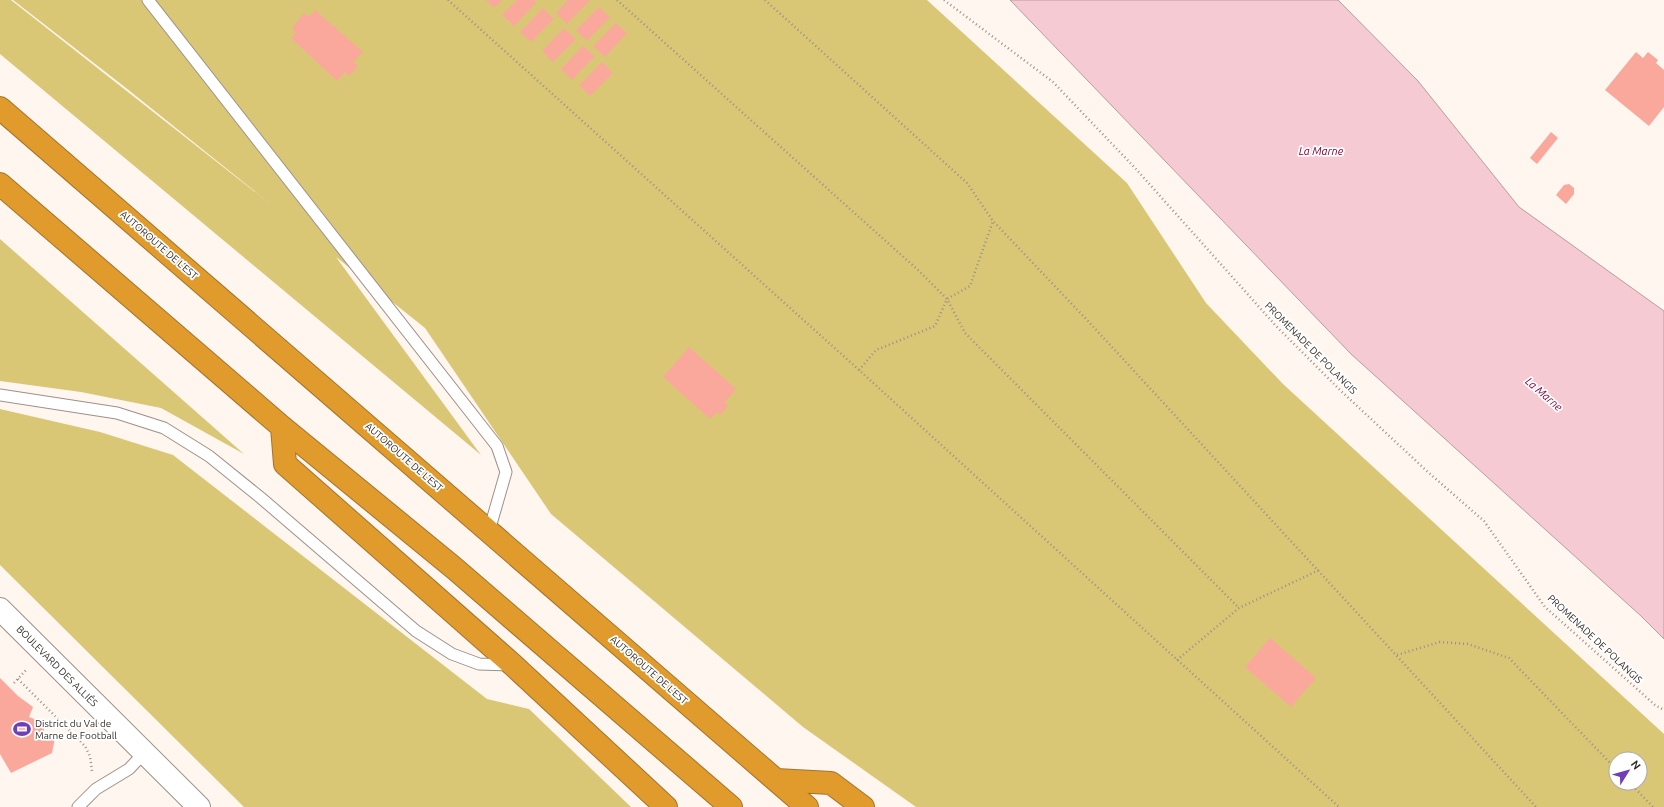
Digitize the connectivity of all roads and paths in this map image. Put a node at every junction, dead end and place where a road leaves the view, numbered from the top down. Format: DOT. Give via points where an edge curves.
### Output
graph roads {
  1 [pos="148,0"];
  2 [pos="448,0"];
  3 [pos="617,0"];
  4 [pos="765,0"];
  5 [pos="944,0"];
  6 [pos="0,108"];
  7 [pos="0,184"];
  8 [pos="993,221"];
  9 [pos="946,299"];
  10 [pos="859,370"];
  11 [pos="0,395"];
  12 [pos="282,427"];
  13 [pos="489,531"];
  14 [pos="1319,570"];
  15 [pos="1238,608"];
  16 [pos="0,609"];
  17 [pos="1397,655"];
  18 [pos="1177,660"];
  19 [pos="514,665"];
  20 [pos="28,669"];
  21 [pos="18,678"];
  22 [pos="14,683"];
  23 [pos="1664,710"];
  24 [pos="144,753"];
  25 [pos="1608,761"];
  26 [pos="776,780"];
  27 [pos="96,789"];
  28 [pos="1638,791"];
  29 [pos="78,807"];
  30 [pos="199,807"];
  31 [pos="666,807"];
  32 [pos="731,807"];
  33 [pos="807,807"];
  34 [pos="863,807"];
  35 [pos="1339,807"];
  36 [pos="1536,807"];
  37 [pos="1653,807"];
  1 -- 13 [label="lane" via="497,446 506,472"];
  2 -- 10 [label="path"];
  3 -- 9 [label="path" via="918,270"];
  4 -- 8 [label="path" via="966,183"];
  5 -- 23 [label="path, PROMENADE DE POLANGIS" via="1053,82 1136,169 1276,326 1341,391 1484,521 1545,607 1655,705"];
  6 -- 13 [label="highway, AUTOROUTE DE L’EST"];
  7 -- 12 [label="highway"];
  8 -- 9 [label="path" via="970,286"];
  8 -- 14 [label="path"];
  9 -- 10 [label="path" via="935,326 876,350"];
  9 -- 15 [label="path" via="966,333"];
  10 -- 18 [label="path"];
  11 -- 19 [label="lane" via="117,413 164,428 209,456 416,631 452,654 479,664"];
  12 -- 19 [label="highway" via="285,464"];
  12 -- 32 [label="highway" via="454,568"];
  13 -- 26 [label="highway, AUTOROUTE DE L’EST"];
  14 -- 15 [label="path"];
  14 -- 17 [label="path"];
  15 -- 18 [label="path"];
  16 -- 24 [label="street, BOULEVARD DES ALLIÉS"];
  17 -- 25 [label="path" via="1440,642 1468,644 1509,658"];
  17 -- 36 [label="path"];
  18 -- 35 [label="path"];
  19 -- 31 [label="highway"];
  20 -- 21 [label="path"];
  21 -- 22 [label="path"];
  21 -- 27 [label="path" via="85,746 90,756"];
  24 -- 27 [label="lane" via="129,769"];
  24 -- 30 [label="street, BOULEVARD DES ALLIÉS"];
  26 -- 33 [label="highway, AUTOROUTE DE L’EST"];
  26 -- 34 [label="highway" via="831,783"];
  27 -- 29 [label="lane"];
  28 -- 37 [label="path"];
}
